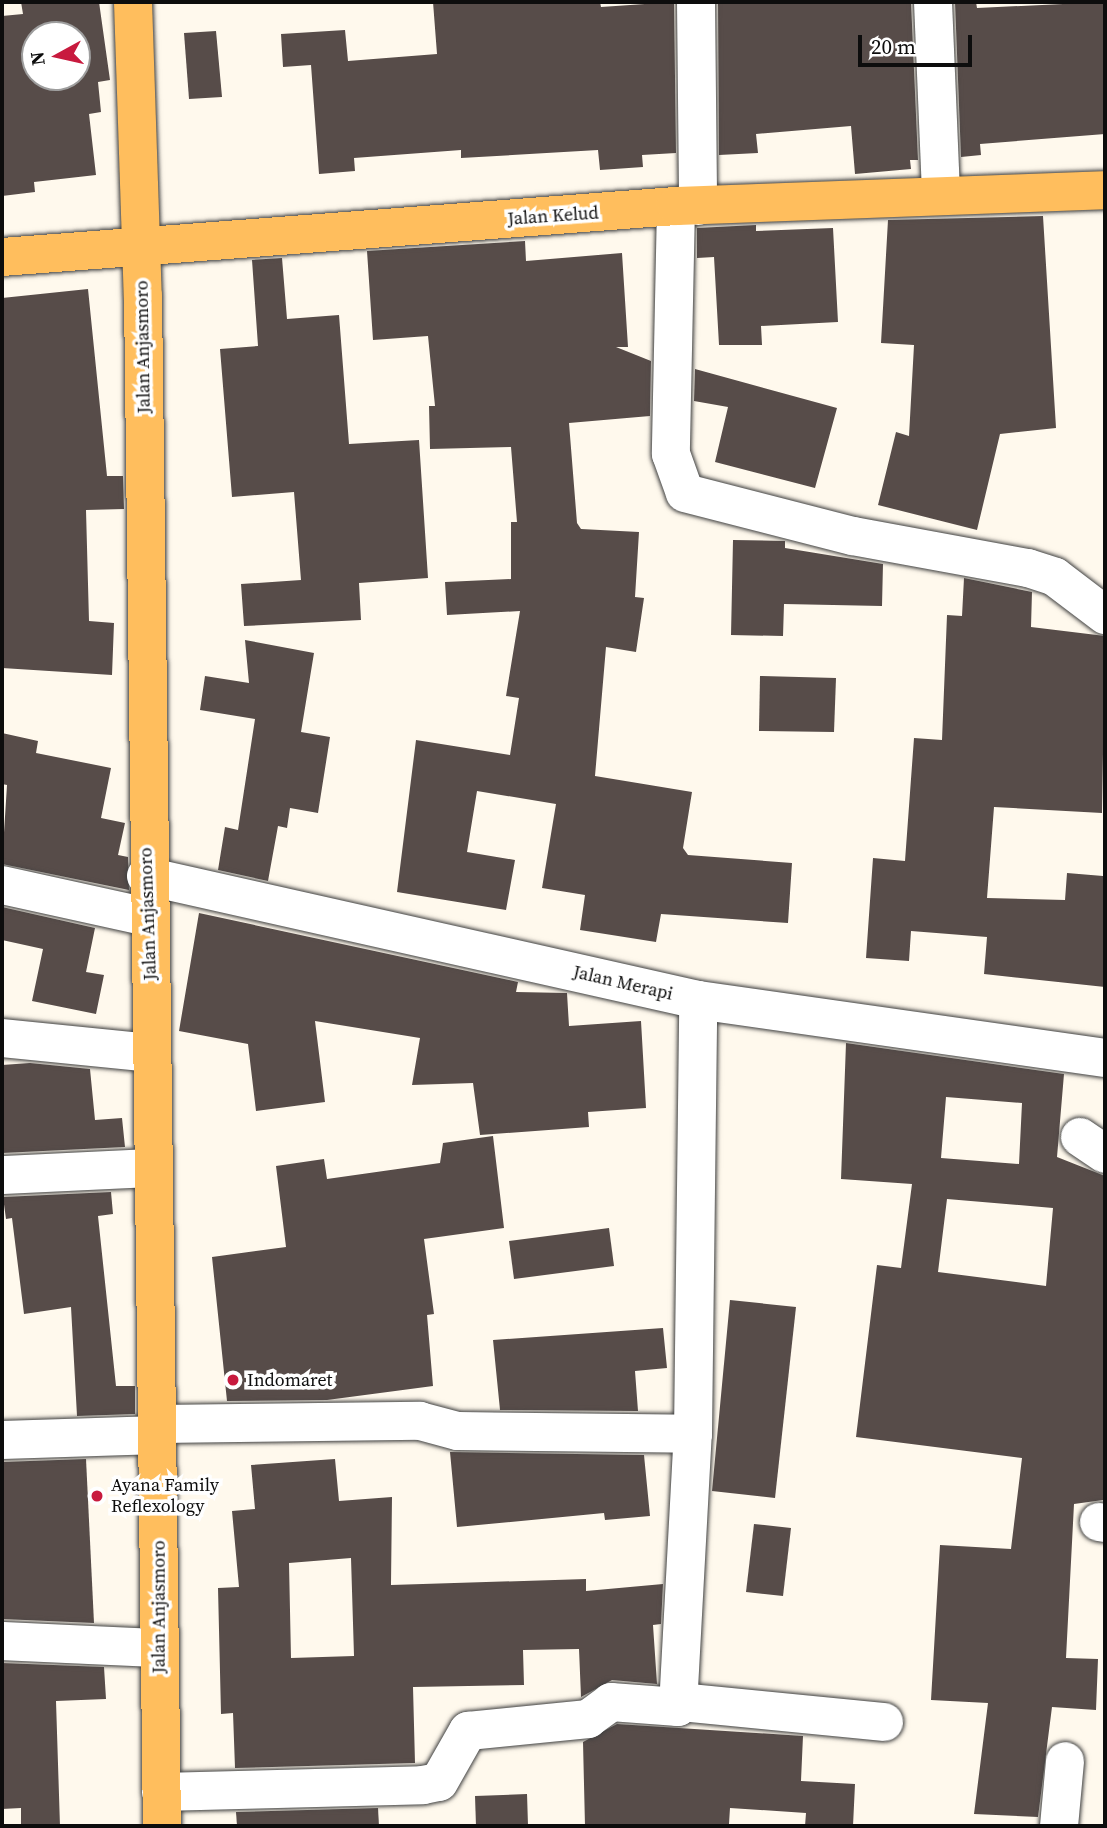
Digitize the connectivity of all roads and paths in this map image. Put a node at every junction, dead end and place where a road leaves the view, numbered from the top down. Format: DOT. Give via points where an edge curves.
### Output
graph roads {
  1 [pos="133,2"];
  2 [pos="696,2"];
  3 [pos="933,2"];
  4 [pos="1105,190"];
  5 [pos="941,196"];
  6 [pos="687,206"];
  7 [pos="139,246"];
  8 [pos="2,257"];
  9 [pos="1105,615"];
  10 [pos="146,876"];
  11 [pos="2,885"];
  12 [pos="148,917"];
  13 [pos="698,1000"];
  14 [pos="2,1038"];
  15 [pos="151,1053"];
  16 [pos="1105,1058"];
  17 [pos="153,1168"];
  18 [pos="2,1175"];
  19 [pos="159,1429"];
  20 [pos="693,1434"];
  21 [pos="2,1440"];
  22 [pos="2,1641"];
  23 [pos="159,1647"];
  24 [pos="680,1702"];
  25 [pos="884,1722"];
  26 [pos="1065,1761"];
  27 [pos="162,1809"];
  28 [pos="1059,1826"];
  1 -- 7 [label="main road, Jalan Anjasmoro"];
  2 -- 6 [label="street"];
  3 -- 5 [label="street"];
  4 -- 5 [label="main road, Jalan Kelud"];
  5 -- 6 [label="main road, Jalan Kelud"];
  6 -- 7 [label="main road, Jalan Kelud"];
  6 -- 9 [label="street" via="671,454 685,493 1055,577"];
  7 -- 8 [label="main road, Jalan Kelud"];
  7 -- 10 [label="main road, Jalan Anjasmoro"];
  10 -- 12 [label="main road, Jalan Anjasmoro"];
  10 -- 13 [label="street, Jalan Merapi"];
  11 -- 12 [label="street"];
  12 -- 15 [label="main road, Jalan Anjasmoro"];
  13 -- 16 [label="street, Jalan Merapi"];
  13 -- 20 [label="street"];
  14 -- 15 [label="street"];
  15 -- 17 [label="main road, Jalan Anjasmoro"];
  17 -- 18 [label="street"];
  17 -- 19 [label="main road, Jalan Anjasmoro"];
  19 -- 20 [label="street" via="420,1421 458,1431"];
  19 -- 21 [label="street"];
  19 -- 23 [label="main road, Jalan Anjasmoro"];
  20 -- 24 [label="street"];
  22 -- 23 [label="street"];
  23 -- 27 [label="main road, Jalan Anjasmoro"];
  24 -- 25 [label="street"];
  24 -- 27 [label="street" via="675,1709 611,1702 588,1719 468,1731 439,1782"];
  26 -- 28 [label="street"];
}
